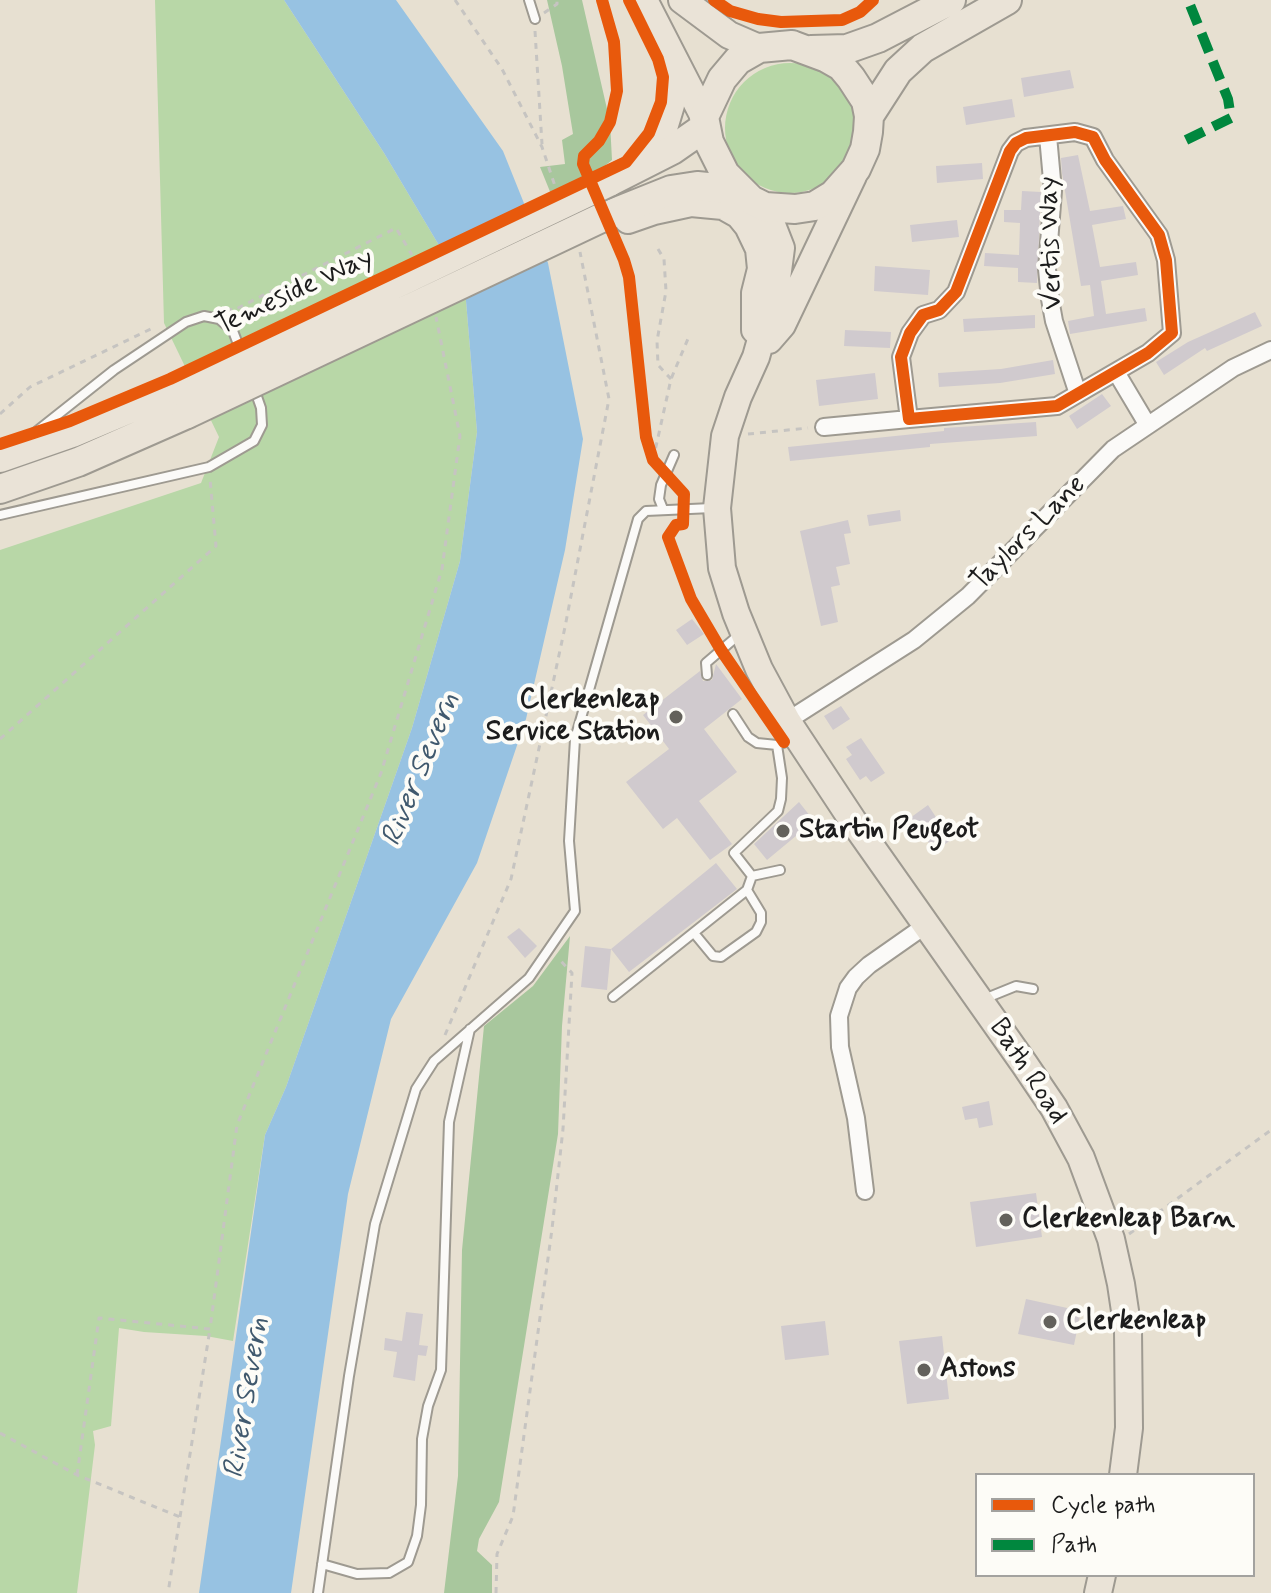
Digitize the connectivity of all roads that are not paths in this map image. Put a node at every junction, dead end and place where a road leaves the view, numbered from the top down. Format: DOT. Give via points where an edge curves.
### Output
graph roads {
  1 [pos="529,0"];
  2 [pos="644,0"];
  3 [pos="682,0"];
  4 [pos="951,0"];
  5 [pos="1007,0"];
  6 [pos="535,19"];
  7 [pos="759,48"];
  8 [pos="810,50"];
  9 [pos="677,65"];
  10 [pos="869,116"];
  11 [pos="704,122"];
  12 [pos="1048,136"];
  13 [pos="643,165"];
  14 [pos="856,169"];
  15 [pos="739,190"];
  16 [pos="765,207"];
  17 [pos="603,223"];
  18 [pos="1271,350"];
  19 [pos="756,357"];
  20 [pos="1116,372"];
  21 [pos="1078,394"];
  22 [pos="182,401"];
  23 [pos="909,419"];
  24 [pos="1147,424"];
  25 [pos="824,427"];
  26 [pos="674,455"];
  27 [pos="3,457"];
  28 [pos="0,489"];
  29 [pos="717,508"];
  30 [pos="663,509"];
  31 [pos="0,515"];
  32 [pos="743,631"];
  33 [pos="707,675"];
  34 [pos="733,714"];
  35 [pos="788,734"];
  36 [pos="780,870"];
  37 [pos="752,876"];
  38 [pos="747,890"];
  39 [pos="926,925"];
  40 [pos="694,933"];
  41 [pos="1033,989"];
  42 [pos="613,997"];
  43 [pos="980,1000"];
  44 [pos="470,1029"];
  45 [pos="865,1191"];
  46 [pos="1123,1473"];
  47 [pos="322,1564"];
  48 [pos="318,1593"];
  1 -- 6 [label="lane"];
  2 -- 9 [label="main road"];
  3 -- 7 [label="main road" via="729,35"];
  4 -- 8 [label="highway" via="847,49"];
  5 -- 10 [label="highway" via="923,48 898,71"];
  7 -- 8 [label="highway" via="792,45"];
  7 -- 11 [label="highway" via="738,60 722,79"];
  8 -- 10 [label="highway" via="841,66 860,88"];
  9 -- 11 [label="main road"];
  9 -- 13 [label="main road" via="665,125"];
  10 -- 14 [label="highway"];
  11 -- 13 [label="highway, Temeside Way" via="672,150"];
  11 -- 15 [label="highway" via="725,174"];
  12 -- 20 [label="street" via="1075,132 1093,137 1159,235 1172,333"];
  12 -- 21 [label="street, Vertis Way" via="1053,191 1050,299"];
  12 -- 23 [label="street" via="1026,138 1010,151 956,292 939,310 923,315 910,333 901,357"];
  13 -- 22 [label="highway, Temeside Way, bridge"];
  14 -- 16 [label="highway" via="815,206"];
  14 -- 19 [label="main road" via="782,325"];
  15 -- 16 [label="highway"];
  15 -- 17 [label="highway, Temeside Way" via="671,190"];
  16 -- 19 [label="main road" via="781,248"];
  17 -- 19 [label="main road" via="691,203 723,206 739,215 759,249"];
  17 -- 22 [label="highway, Temeside Way, bridge"];
  18 -- 24 [label="street, Taylors Lane" via="1233,368"];
  19 -- 29 [label="main road, Bath Road" via="725,436"];
  20 -- 21 [label="street"];
  20 -- 24 [label="street"];
  21 -- 23 [label="street" via="1057,406"];
  22 -- 27 [label="highway, Temeside Way"];
  22 -- 28 [label="highway, Temeside Way" via="78,462"];
  23 -- 25 [label="street"];
  24 -- 35 [label="street, Taylors Lane" via="1113,449 968,596"];
  26 -- 30 [label="lane" via="659,499"];
  27 -- 31 [label="lane" via="152,343 204,316 219,319 233,331 261,408 262,425 254,441 209,467"];
  29 -- 30 [label="lane"];
  29 -- 32 [label="main road, Bath Road" via="722,568"];
  30 -- 44 [label="lane" via="646,511 638,519 575,739 569,841 575,911 529,978"];
  32 -- 33 [label="lane" via="706,663"];
  32 -- 35 [label="main road, Bath Road"];
  34 -- 35 [label="lane" via="757,743"];
  35 -- 37 [label="lane" via="778,811 734,853"];
  35 -- 39 [label="main road, Bath Road"];
  36 -- 37 [label="lane"];
  37 -- 38 [label="lane"];
  38 -- 40 [label="lane"];
  38 -- 40 [label="lane" via="761,913 756,932 721,957 713,956"];
  39 -- 43 [label="main road, Bath Road"];
  39 -- 45 [label="street" via="856,977 839,1016"];
  40 -- 42 [label="lane"];
  41 -- 43 [label="lane" via="1016,986"];
  43 -- 46 [label="main road, Bath Road" via="1054,1108 1081,1158 1111,1239 1128,1331 1129,1428"];
  44 -- 47 [label="lane" via="434,1061 416,1089 375,1224"];
  44 -- 47 [label="lane" via="449,1122 441,1370 422,1439 417,1536 408,1562 389,1573 357,1574"];
  47 -- 48 [label="lane"];
}
